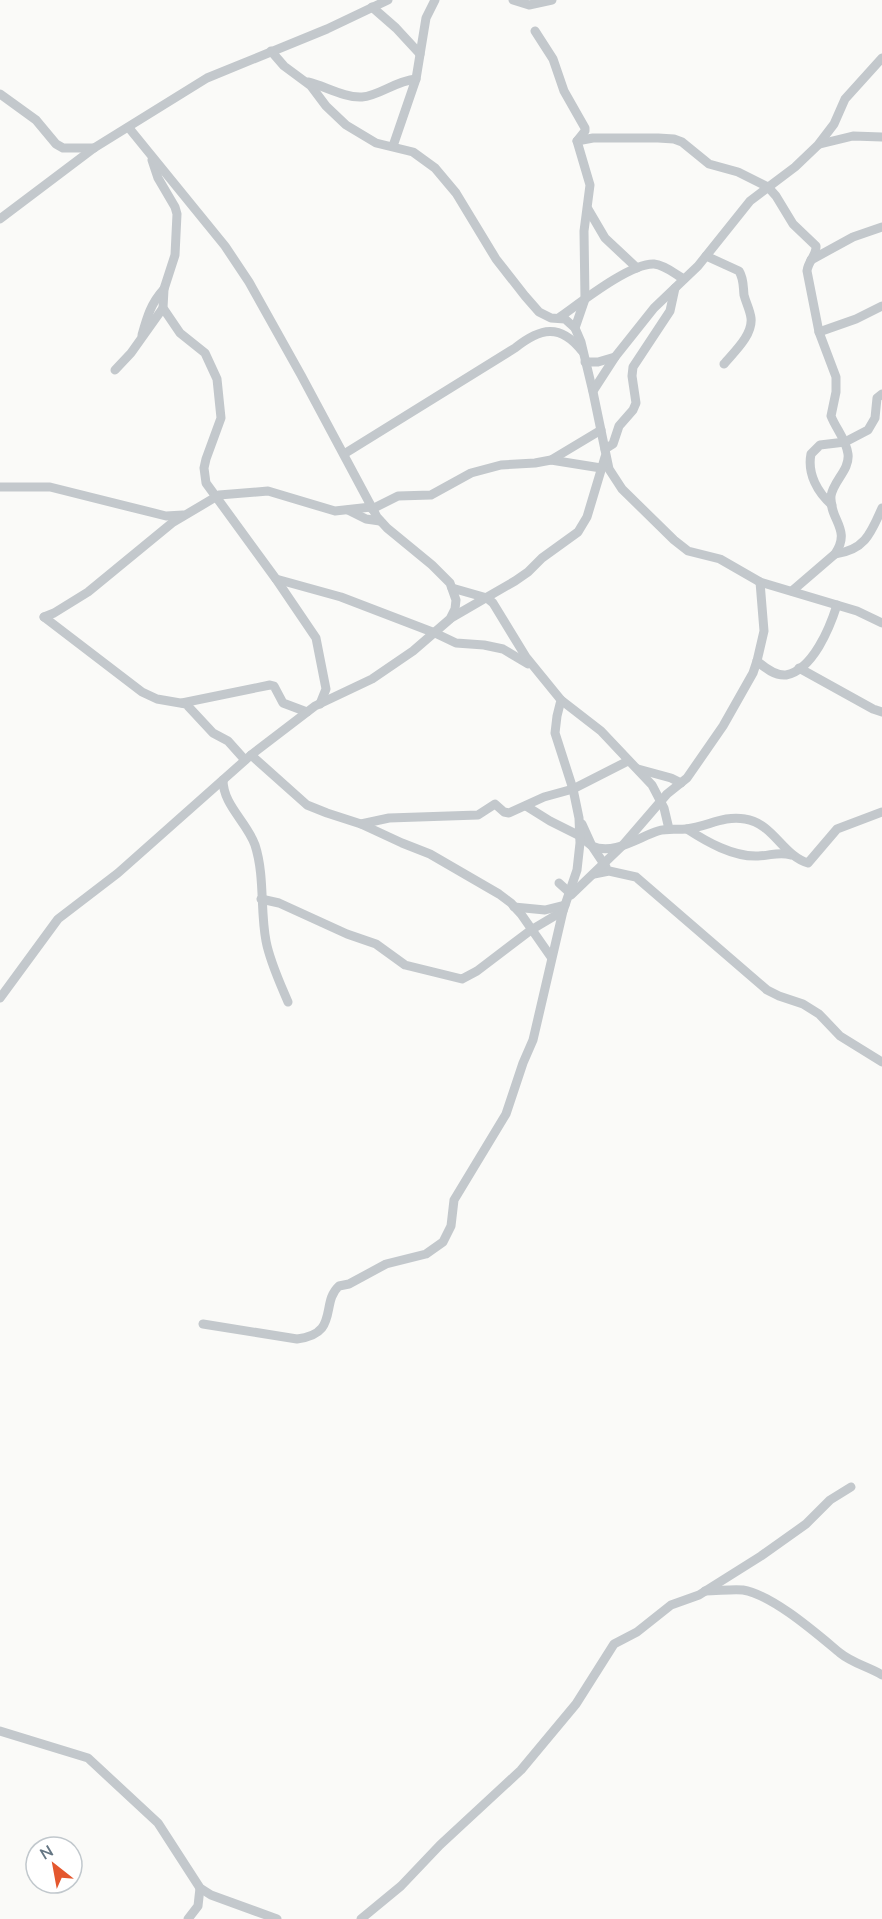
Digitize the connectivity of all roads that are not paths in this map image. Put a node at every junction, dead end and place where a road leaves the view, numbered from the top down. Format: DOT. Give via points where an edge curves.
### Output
graph roads {
  1 [pos="388,0"];
  2 [pos="435,0"];
  3 [pos="513,0"];
  4 [pos="552,0"];
  5 [pos="372,8"];
  6 [pos="535,31"];
  7 [pos="271,51"];
  8 [pos="420,54"];
  9 [pos="882,58"];
  10 [pos="416,79"];
  11 [pos="305,81"];
  12 [pos="0,93"];
  13 [pos="129,128"];
  14 [pos="882,137"];
  15 [pos="577,141"];
  16 [pos="818,145"];
  17 [pos="393,146"];
  18 [pos="94,148"];
  19 [pos="151,155"];
  20 [pos="768,187"];
  21 [pos="588,209"];
  22 [pos="0,219"];
  23 [pos="882,227"];
  24 [pos="814,244"];
  25 [pos="832,248"];
  26 [pos="706,256"];
  27 [pos="809,261"];
  28 [pos="637,268"];
  29 [pos="684,279"];
  30 [pos="675,288"];
  31 [pos="164,289"];
  32 [pos="585,299"];
  33 [pos="882,306"];
  34 [pos="163,308"];
  35 [pos="560,317"];
  36 [pos="575,328"];
  37 [pos="819,332"];
  38 [pos="141,339"];
  39 [pos="584,357"];
  40 [pos="615,357"];
  41 [pos="724,363"];
  42 [pos="115,370"];
  43 [pos="593,391"];
  44 [pos="882,394"];
  45 [pos="602,429"];
  46 [pos="845,442"];
  47 [pos="605,453"];
  48 [pos="344,454"];
  49 [pos="551,460"];
  50 [pos="601,468"];
  51 [pos="0,487"];
  52 [pos="215,496"];
  53 [pos="832,506"];
  54 [pos="371,508"];
  55 [pos="882,508"];
  56 [pos="348,510"];
  57 [pos="185,515"];
  58 [pos="380,521"];
  59 [pos="835,554"];
  60 [pos="276,579"];
  61 [pos="760,582"];
  62 [pos="452,588"];
  63 [pos="792,591"];
  64 [pos="487,598"];
  65 [pos="837,605"];
  66 [pos="450,619"];
  67 [pos="882,623"];
  68 [pos="435,633"];
  69 [pos="757,662"];
  70 [pos="535,668"];
  71 [pos="800,668"];
  72 [pos="561,700"];
  73 [pos="182,703"];
  74 [pos="320,704"];
  75 [pos="307,712"];
  76 [pos="882,712"];
  77 [pos="248,757"];
  78 [pos="624,763"];
  79 [pos="636,768"];
  80 [pos="223,780"];
  81 [pos="681,783"];
  82 [pos="573,789"];
  83 [pos="661,801"];
  84 [pos="526,806"];
  85 [pos="882,812"];
  86 [pos="579,818"];
  87 [pos="361,824"];
  88 [pos="669,829"];
  89 [pos="687,829"];
  90 [pos="580,836"];
  91 [pos="623,845"];
  92 [pos="592,846"];
  93 [pos="795,856"];
  94 [pos="606,868"];
  95 [pos="559,883"];
  96 [pos="261,899"];
  97 [pos="567,901"];
  98 [pos="514,907"];
  99 [pos="531,930"];
  100 [pos="551,957"];
  101 [pos="0,998"];
  102 [pos="288,1002"];
  103 [pos="882,1062"];
  104 [pos="203,1324"];
  105 [pos="851,1487"];
  106 [pos="705,1591"];
  107 [pos="882,1675"];
  108 [pos="0,1731"];
  109 [pos="200,1888"];
  110 [pos="188,1919"];
  111 [pos="277,1919"];
  112 [pos="361,1919"];
  1 -- 5 [label="street"];
  2 -- 8 [label="street" via="426,18"];
  3 -- 4 [label="street" via="529,5"];
  5 -- 7 [label="street"];
  5 -- 8 [label="street"];
  6 -- 15 [label="street" via="584,123 585,131"];
  7 -- 11 [label="street"];
  7 -- 13 [label="street" via="207,78"];
  8 -- 10 [label="street"];
  9 -- 16 [label="street" via="845,99 834,124"];
  10 -- 11 [label="street" via="362,97"];
  10 -- 17 [label="street"];
  11 -- 17 [label="street" via="346,125 369,139"];
  12 -- 18 [label="street" via="36,120 56,144 63,148"];
  13 -- 18 [label="street"];
  13 -- 19 [label="street"];
  14 -- 16 [label="street" via="853,136"];
  15 -- 20 [label="street" via="674,139 709,164 738,172"];
  15 -- 21 [label="street" via="591,185"];
  16 -- 20 [label="street"];
  17 -- 35 [label="street" via="413,152 435,168 525,296 539,312 551,318"];
  18 -- 22 [label="street"];
  19 -- 31 [label="street" via="177,214 175,255"];
  19 -- 48 [label="street" via="249,282"];
  20 -- 24 [label="street" via="794,224"];
  20 -- 26 [label="street" via="750,201"];
  21 -- 28 [label="street" via="605,238"];
  21 -- 32 [label="street" via="584,231"];
  23 -- 25 [label="street"];
  24 -- 25 [label="street"];
  24 -- 27 [label="street" via="817,249"];
  25 -- 27 [label="street"];
  26 -- 29 [label="street"];
  26 -- 41 [label="street" via="739,271 750,317 750,329"];
  27 -- 37 [label="street" via="807,271"];
  28 -- 29 [label="street" via="654,264"];
  28 -- 32 [label="street"];
  29 -- 30 [label="street"];
  30 -- 40 [label="street"];
  30 -- 47 [label="street" via="670,311 633,367 633,410 619,426"];
  31 -- 34 [label="street"];
  31 -- 38 [label="street" via="147,314"];
  32 -- 35 [label="street"];
  32 -- 36 [label="street"];
  33 -- 37 [label="street"];
  34 -- 38 [label="street"];
  34 -- 52 [label="street" via="180,333 205,353 217,379 220,418 204,468 206,483"];
  35 -- 36 [label="street"];
  36 -- 39 [label="street"];
  37 -- 46 [label="street" via="836,377 831,416"];
  38 -- 42 [label="street"];
  39 -- 40 [label="street" via="597,362"];
  39 -- 43 [label="street"];
  39 -- 48 [label="street" via="574,342 559,333 543,331 530,336"];
  40 -- 43 [label="street"];
  43 -- 45 [label="street"];
  44 -- 46 [label="street" via="877,398 872,424"];
  45 -- 47 [label="street"];
  45 -- 49 [label="street"];
  46 -- 53 [label="street" via="848,460 832,492"];
  46 -- 53 [label="street" via="820,445 810,454 818,489"];
  47 -- 50 [label="street"];
  47 -- 61 [label="street" via="609,469 622,489 682,548 720,559"];
  48 -- 54 [label="street"];
  49 -- 50 [label="street"];
  49 -- 54 [label="street" via="494,466 471,473 431,495 399,496"];
  50 -- 64 [label="street" via="587,517 578,532 523,576"];
  51 -- 57 [label="street" via="50,487 166,516"];
  52 -- 56 [label="street" via="268,491 334,511"];
  52 -- 57 [label="street"];
  52 -- 60 [label="street"];
  53 -- 59 [label="street" via="842,533"];
  54 -- 56 [label="street"];
  54 -- 58 [label="street"];
  55 -- 59 [label="street" via="864,541"];
  56 -- 58 [label="street"];
  57 -- 73 [label="street" via="88,592 44,617 142,692"];
  58 -- 62 [label="street" via="443,575"];
  59 -- 63 [label="street"];
  60 -- 68 [label="street" via="341,597"];
  60 -- 74 [label="street" via="317,640 326,689"];
  61 -- 63 [label="street"];
  61 -- 69 [label="street" via="764,630"];
  62 -- 64 [label="street"];
  62 -- 66 [label="street" via="456,600"];
  63 -- 65 [label="street"];
  64 -- 66 [label="street"];
  64 -- 70 [label="street" via="501,613"];
  65 -- 67 [label="street"];
  65 -- 71 [label="street" via="821,645"];
  66 -- 68 [label="street"];
  68 -- 70 [label="street" via="456,643 503,649"];
  68 -- 74 [label="street" via="372,679"];
  69 -- 71 [label="street" via="776,674 787,675"];
  69 -- 81 [label="street" via="723,726"];
  70 -- 72 [label="street"];
  71 -- 76 [label="street"];
  72 -- 78 [label="street" via="601,731"];
  72 -- 82 [label="street" via="555,733"];
  73 -- 75 [label="street" via="270,685 283,703"];
  73 -- 77 [label="street" via="213,733"];
  74 -- 75 [label="street"];
  75 -- 77 [label="street"];
  77 -- 80 [label="street"];
  77 -- 87 [label="street" via="307,805"];
  78 -- 79 [label="street"];
  78 -- 82 [label="street"];
  79 -- 81 [label="street"];
  79 -- 83 [label="street"];
  80 -- 96 [label="street" via="224,794 254,843"];
  80 -- 101 [label="street" via="118,873 58,919"];
  81 -- 83 [label="street"];
  82 -- 84 [label="street"];
  82 -- 86 [label="street"];
  83 -- 88 [label="street"];
  83 -- 91 [label="street"];
  84 -- 87 [label="street" via="509,813 495,804 478,814 389,818"];
  84 -- 90 [label="street"];
  85 -- 93 [label="street" via="837,829 811,862"];
  86 -- 90 [label="street"];
  86 -- 92 [label="street"];
  87 -- 98 [label="street" via="430,854"];
  88 -- 89 [label="street"];
  88 -- 91 [label="street"];
  89 -- 93 [label="street" via="722,849 740,854 779,852"];
  89 -- 93 [label="street" via="717,819 746,819 770,832"];
  90 -- 92 [label="street"];
  90 -- 97 [label="street" via="577,870"];
  91 -- 92 [label="street" via="598,849"];
  91 -- 94 [label="street"];
  92 -- 94 [label="street"];
  94 -- 97 [label="street" via="593,874"];
  94 -- 103 [label="street" via="636,877 767,990 819,1014 835,1033"];
  95 -- 97 [label="street"];
  96 -- 99 [label="street" via="376,944 405,965 457,978 472,975"];
  96 -- 102 [label="street" via="267,946"];
  97 -- 98 [label="street" via="545,910"];
  97 -- 99 [label="street"];
  97 -- 100 [label="street"];
  98 -- 99 [label="street"];
  99 -- 100 [label="street"];
  100 -- 104 [label="street" via="533,1040 506,1114 454,1200 451,1226 443,1242 426,1254 386,1264 339,1286 332,1296 327,1321 318,1332 305,1338"];
  105 -- 106 [label="street" via="777,1545"];
  106 -- 107 [label="street" via="742,1590 758,1595 791,1613 841,1654"];
  106 -- 112 [label="street" via="671,1605 637,1632 614,1644 576,1704 521,1770 401,1886"];
  108 -- 109 [label="street" via="88,1758 158,1823"];
  109 -- 110 [label="street" via="197,1909"];
  109 -- 111 [label="street"];
}
